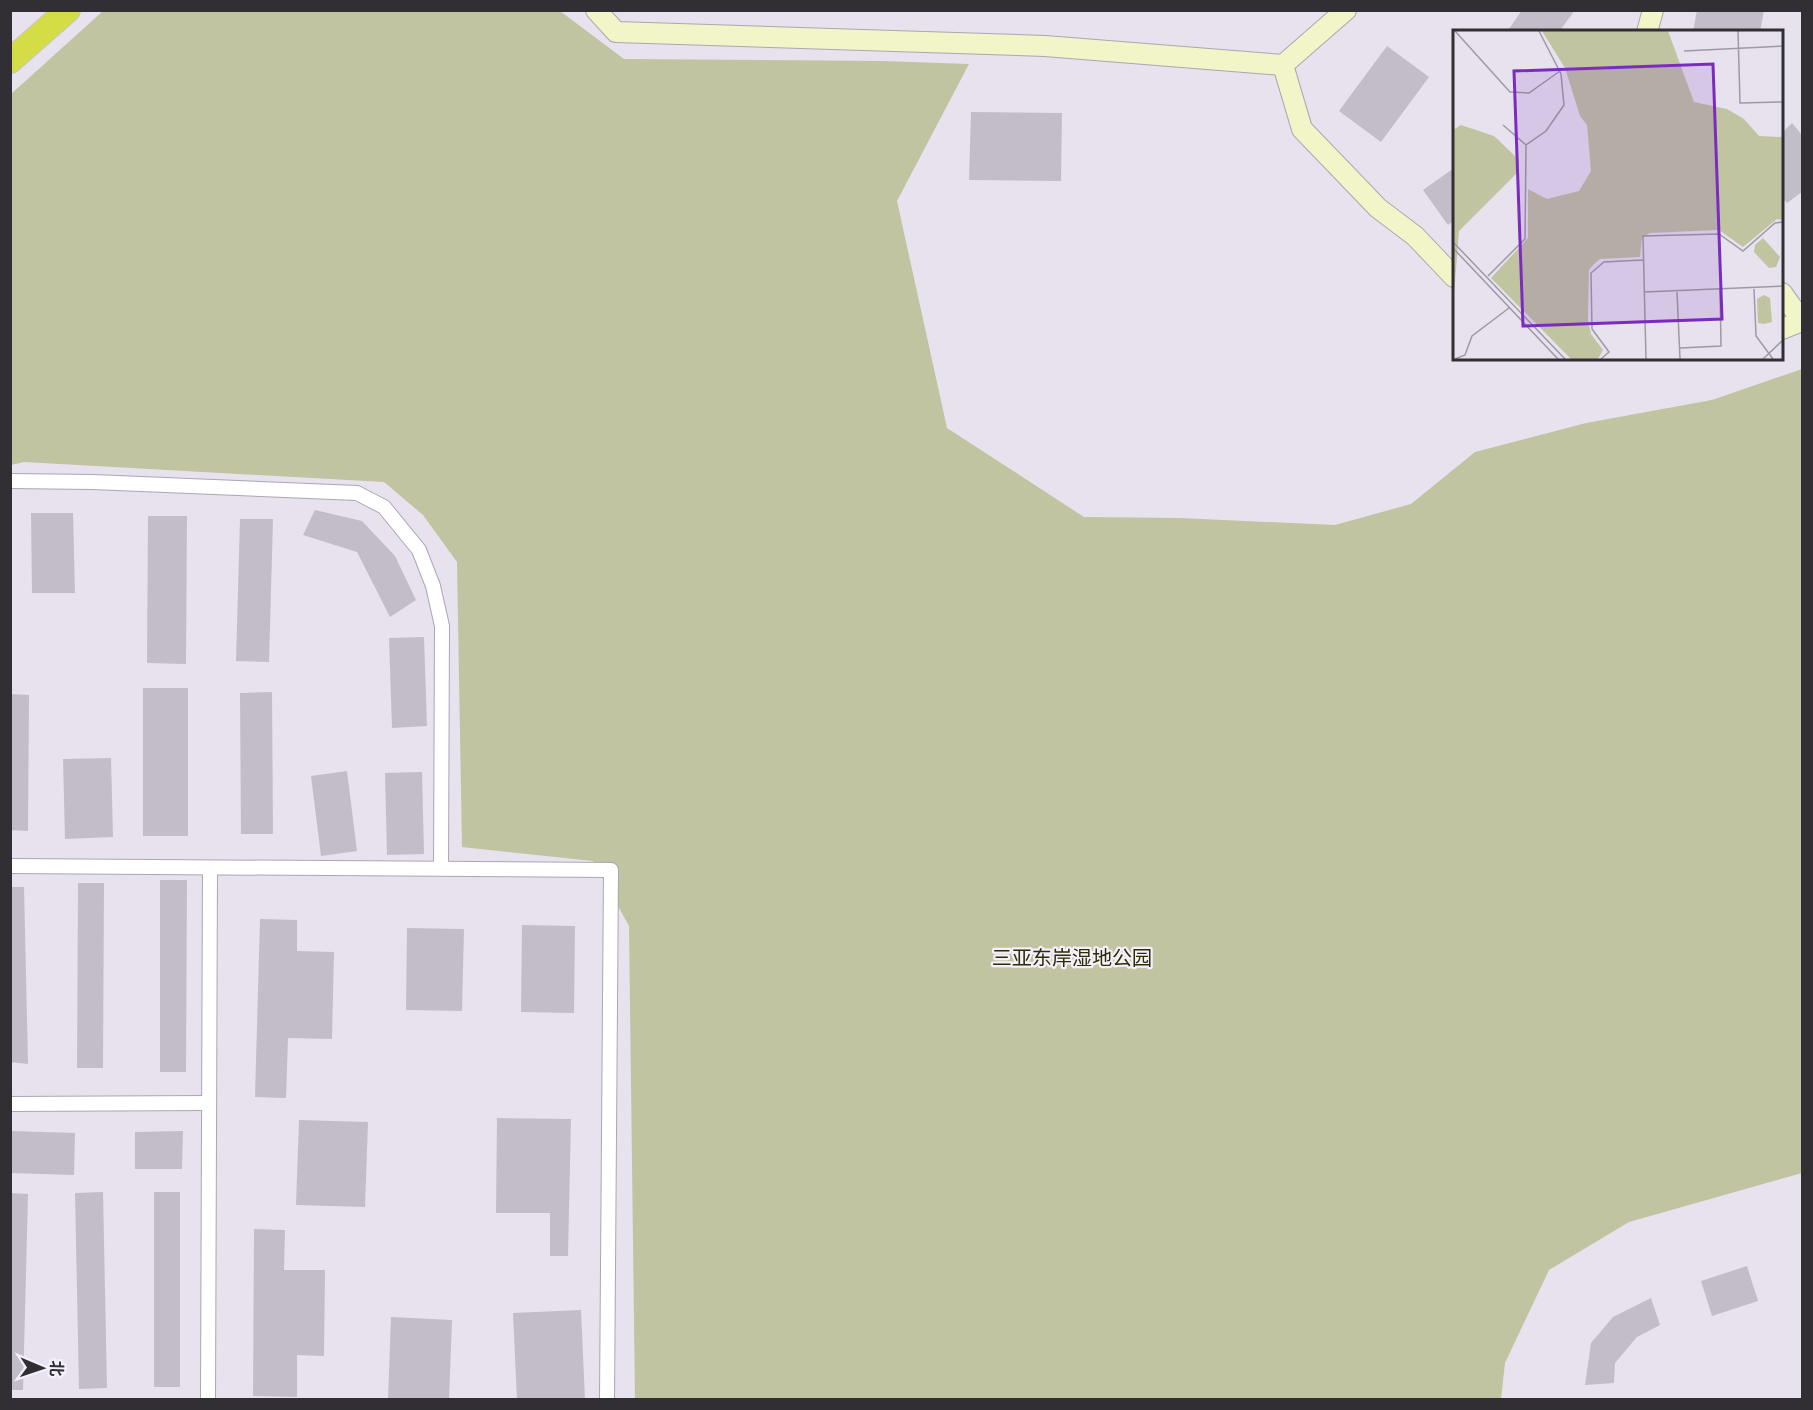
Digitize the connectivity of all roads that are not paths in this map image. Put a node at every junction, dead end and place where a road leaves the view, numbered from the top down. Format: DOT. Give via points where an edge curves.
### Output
graph roads {
  1 [pos="68,10"];
  2 [pos="596,10"];
  3 [pos="1346,10"];
  4 [pos="1653,10"];
  5 [pos="1648,30"];
  6 [pos="10,61"];
  7 [pos="1283,65"];
  8 [pos="1453,275"];
  9 [pos="1783,294"];
  10 [pos="1802,321"];
  11 [pos="1783,329"];
  12 [pos="10,481"];
  13 [pos="10,866"];
  14 [pos="210,868"];
  15 [pos="441,868"];
  16 [pos="209,1103"];
  17 [pos="10,1104"];
  18 [pos="208,1400"];
  19 [pos="607,1400"];
  1 -- 6 [label="highway"];
  2 -- 7 [label="street" via="616,32 1045,46"];
  3 -- 7 [label="street"];
  4 -- 5 [label="street"];
  7 -- 8 [label="street" via="1302,129 1378,208 1415,236"];
  9 -- 10 [label="street"];
  10 -- 11 [label="street"];
  12 -- 15 [label="street" via="357,493 384,507 419,550 433,585 442,626"];
  13 -- 14 [label="street"];
  14 -- 15 [label="street"];
  14 -- 16 [label="street"];
  15 -- 19 [label="street" via="611,870"];
  16 -- 17 [label="street"];
  16 -- 18 [label="street"];
}
